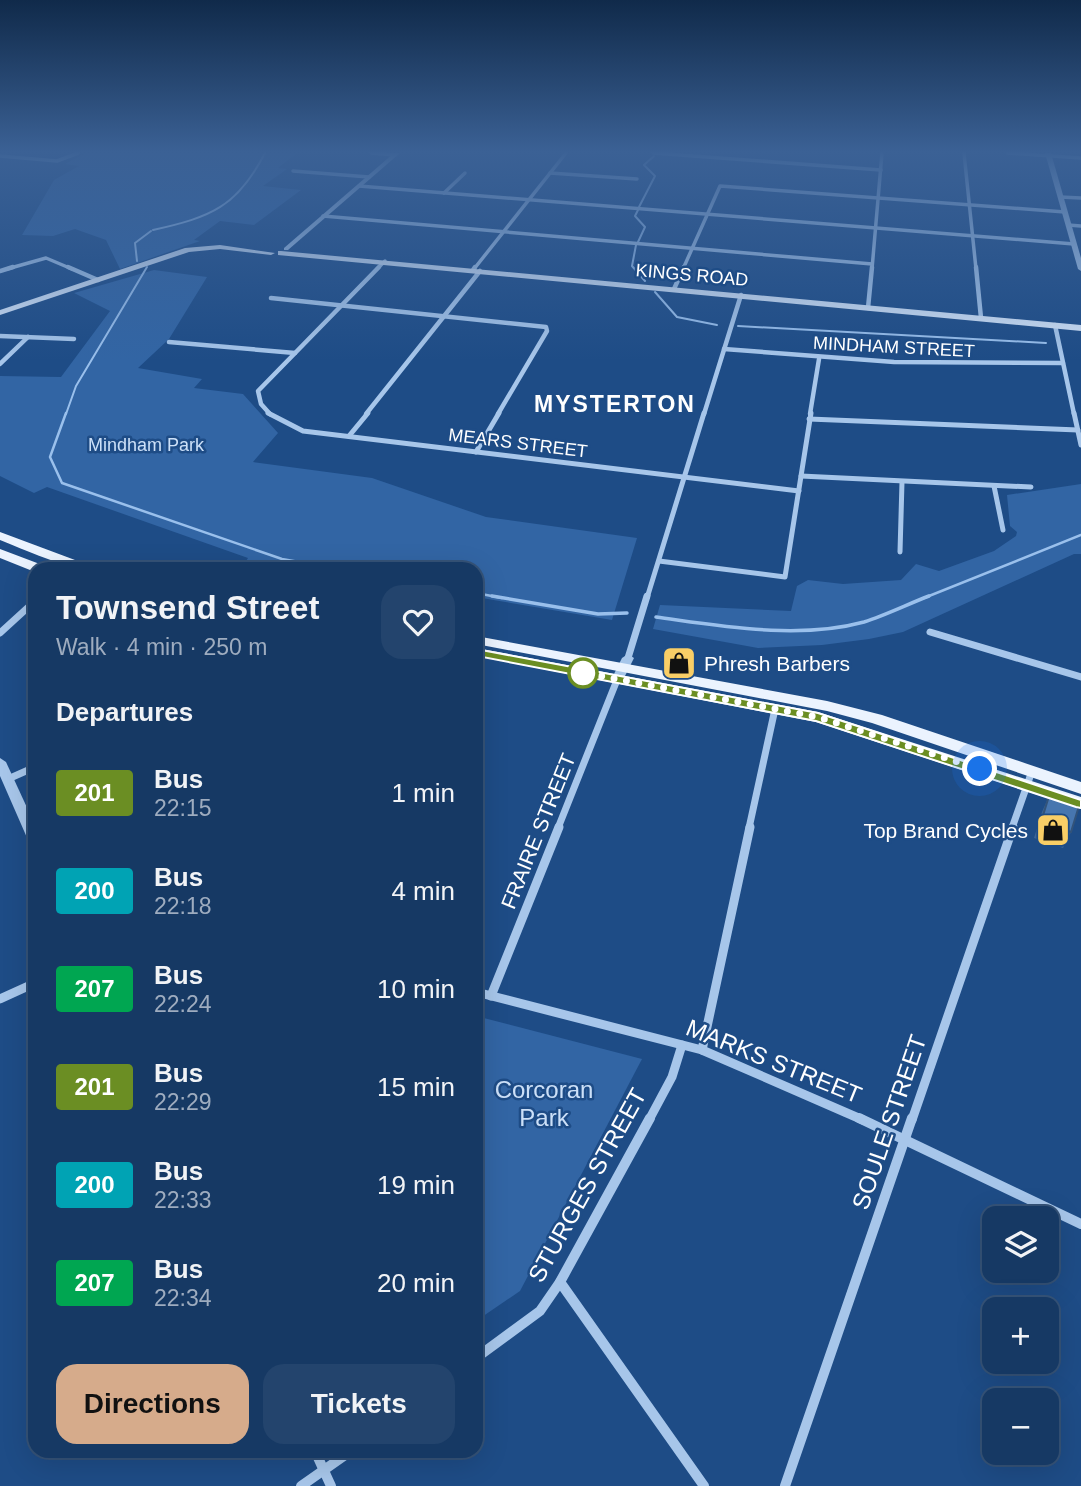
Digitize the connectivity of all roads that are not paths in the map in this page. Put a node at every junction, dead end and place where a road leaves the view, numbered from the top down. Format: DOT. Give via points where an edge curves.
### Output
graph roads {
  1 [pos="316,222"];
  2 [pos="394,222"];
  3 [pos="511,222"];
  4 [pos="702,222"];
  5 [pos="807,222"];
  6 [pos="877,222"];
  7 [pos="972,222"];
  8 [pos="1068,225"];
  9 [pos="1081,226"];
  10 [pos="876,228"];
  11 [pos="503,232"];
  12 [pos="973,236"];
  13 [pos="1074,244"];
  14 [pos="691,248"];
  15 [pos="280,250"];
  16 [pos="1080,260"];
  17 [pos="385,261"];
  18 [pos="872,264"];
  19 [pos="1081,268"];
  20 [pos="0,271"];
  21 [pos="477,271"];
  22 [pos="98,279"];
  23 [pos="674,289"];
  24 [pos="741,295"];
  25 [pos="271,298"];
  26 [pos="342,305"];
  27 [pos="869,308"];
  28 [pos="0,313"];
  29 [pos="445,316"];
  30 [pos="981,318"];
  31 [pos="1055,326"];
  32 [pos="1081,328"];
  33 [pos="0,336"];
  34 [pos="28,337"];
  35 [pos="74,339"];
  36 [pos="169,342"];
  37 [pos="724,349"];
  38 [pos="295,353"];
  39 [pos="819,359"];
  40 [pos="1063,363"];
  41 [pos="0,364"];
  42 [pos="809,419"];
  43 [pos="1078,430"];
  44 [pos="349,436"];
  45 [pos="1081,445"];
  46 [pos="476,452"];
  47 [pos="801,476"];
  48 [pos="684,478"];
  49 [pos="902,482"];
  50 [pos="994,486"];
  51 [pos="1031,487"];
  52 [pos="799,491"];
  53 [pos="1003,530"];
  54 [pos="0,536"];
  55 [pos="900,552"];
  56 [pos="0,553"];
  57 [pos="659,561"];
  58 [pos="60,562"];
  59 [pos="28,564"];
  60 [pos="28,607"];
  61 [pos="930,632"];
  62 [pos="0,633"];
  63 [pos="483,641"];
  64 [pos="483,653"];
  65 [pos="623,668"];
  66 [pos="1081,677"];
  67 [pos="775,709"];
  68 [pos="0,762"];
  69 [pos="28,770"];
  70 [pos="1030,778"];
  71 [pos="8,779"];
  72 [pos="1081,788"];
  73 [pos="1081,803"];
  74 [pos="28,824"];
  75 [pos="28,986"];
  76 [pos="483,994"];
  77 [pos="491,996"];
  78 [pos="0,999"];
  79 [pos="682,1045"];
  80 [pos="702,1050"];
  81 [pos="905,1138"];
  82 [pos="1081,1224"];
  83 [pos="560,1282"];
  84 [pos="483,1353"];
  85 [pos="318,1458"];
  86 [pos="342,1458"];
  87 [pos="324,1471"];
  88 [pos="301,1486"];
  89 [pos="331,1486"];
  90 [pos="704,1486"];
  91 [pos="785,1486"];
  1 -- 15 [label="street"];
  2 -- 11 [label="street"];
  3 -- 11 [label="street"];
  4 -- 14 [label="street"];
  5 -- 10 [label="street"];
  6 -- 10 [label="street"];
  7 -- 12 [label="street"];
  8 -- 9 [label="street"];
  8 -- 13 [label="street"];
  10 -- 12 [label="street"];
  10 -- 18 [label="street"];
  11 -- 14 [label="street"];
  11 -- 21 [label="street"];
  12 -- 13 [label="street"];
  12 -- 30 [label="street"];
  13 -- 16 [label="street"];
  14 -- 18 [label="street"];
  14 -- 23 [label="street"];
  15 -- 17 [label="main road, KINGS ROAD"];
  15 -- 22 [label="main road, KINGS ROAD" via="188,250"];
  16 -- 19 [label="street"];
  17 -- 21 [label="main road, KINGS ROAD"];
  17 -- 26 [label="street"];
  18 -- 27 [label="street"];
  20 -- 22 [label="street" via="46,258"];
  21 -- 23 [label="main road, KINGS ROAD"];
  21 -- 29 [label="street"];
  22 -- 28 [label="main road, KINGS ROAD"];
  23 -- 24 [label="main road, KINGS ROAD"];
  24 -- 27 [label="main road, KINGS ROAD"];
  24 -- 37 [label="street, FRAIRE STREET"];
  25 -- 26 [label="street"];
  26 -- 29 [label="street"];
  26 -- 38 [label="street"];
  27 -- 30 [label="main road, KINGS ROAD"];
  29 -- 44 [label="street"];
  29 -- 46 [label="street" via="546,327 548,331"];
  30 -- 31 [label="main road, KINGS ROAD"];
  31 -- 32 [label="main road, KINGS ROAD"];
  31 -- 40 [label="street"];
  33 -- 34 [label="street"];
  34 -- 35 [label="street"];
  34 -- 41 [label="street"];
  36 -- 38 [label="street"];
  37 -- 39 [label="street, MINDHAM STREET"];
  37 -- 48 [label="street, FRAIRE STREET"];
  38 -- 44 [label="street, MEARS STREET" via="262,387 258,399 289,428"];
  39 -- 40 [label="street, MINDHAM STREET" via="968,366"];
  39 -- 42 [label="street"];
  40 -- 43 [label="street"];
  42 -- 43 [label="street"];
  42 -- 47 [label="street"];
  43 -- 45 [label="street"];
  44 -- 46 [label="street, MEARS STREET"];
  46 -- 48 [label="street, MEARS STREET"];
  47 -- 49 [label="street"];
  47 -- 52 [label="street"];
  48 -- 52 [label="street, MEARS STREET"];
  48 -- 57 [label="street, FRAIRE STREET"];
  49 -- 50 [label="street"];
  49 -- 55 [label="street"];
  50 -- 51 [label="street"];
  50 -- 53 [label="street"];
  52 -- 57 [label="street" via="785,578"];
  54 -- 58 [label="main road"];
  56 -- 59 [label="main road"];
  57 -- 65 [label="street, FRAIRE STREET"];
  60 -- 62 [label="street"];
  61 -- 66 [label="street"];
  63 -- 65 [label="main road"];
  64 -- 65 [label="main road"];
  65 -- 67 [label="main road"];
  65 -- 70 [label="main road" via="827,706"];
  65 -- 77 [label="street, FRAIRE STREET"];
  67 -- 70 [label="main road"];
  67 -- 80 [label="street"];
  68 -- 71 [label="street"];
  69 -- 71 [label="street"];
  70 -- 72 [label="main road"];
  70 -- 73 [label="main road"];
  70 -- 81 [label="street, SOULE STREET"];
  71 -- 74 [label="street"];
  75 -- 78 [label="street"];
  76 -- 77 [label="street, MARKS STREET"];
  77 -- 79 [label="street, MARKS STREET"];
  79 -- 80 [label="street, MARKS STREET"];
  79 -- 83 [label="street, STURGES STREET" via="672,1077"];
  80 -- 81 [label="street, MARKS STREET"];
  81 -- 82 [label="street, MARKS STREET"];
  81 -- 91 [label="street, SOULE STREET"];
  83 -- 84 [label="street, STURGES STREET" via="540,1311"];
  83 -- 90 [label="street"];
  85 -- 87 [label="street"];
  86 -- 87 [label="street"];
  87 -- 88 [label="street"];
  87 -- 89 [label="street"];
}
